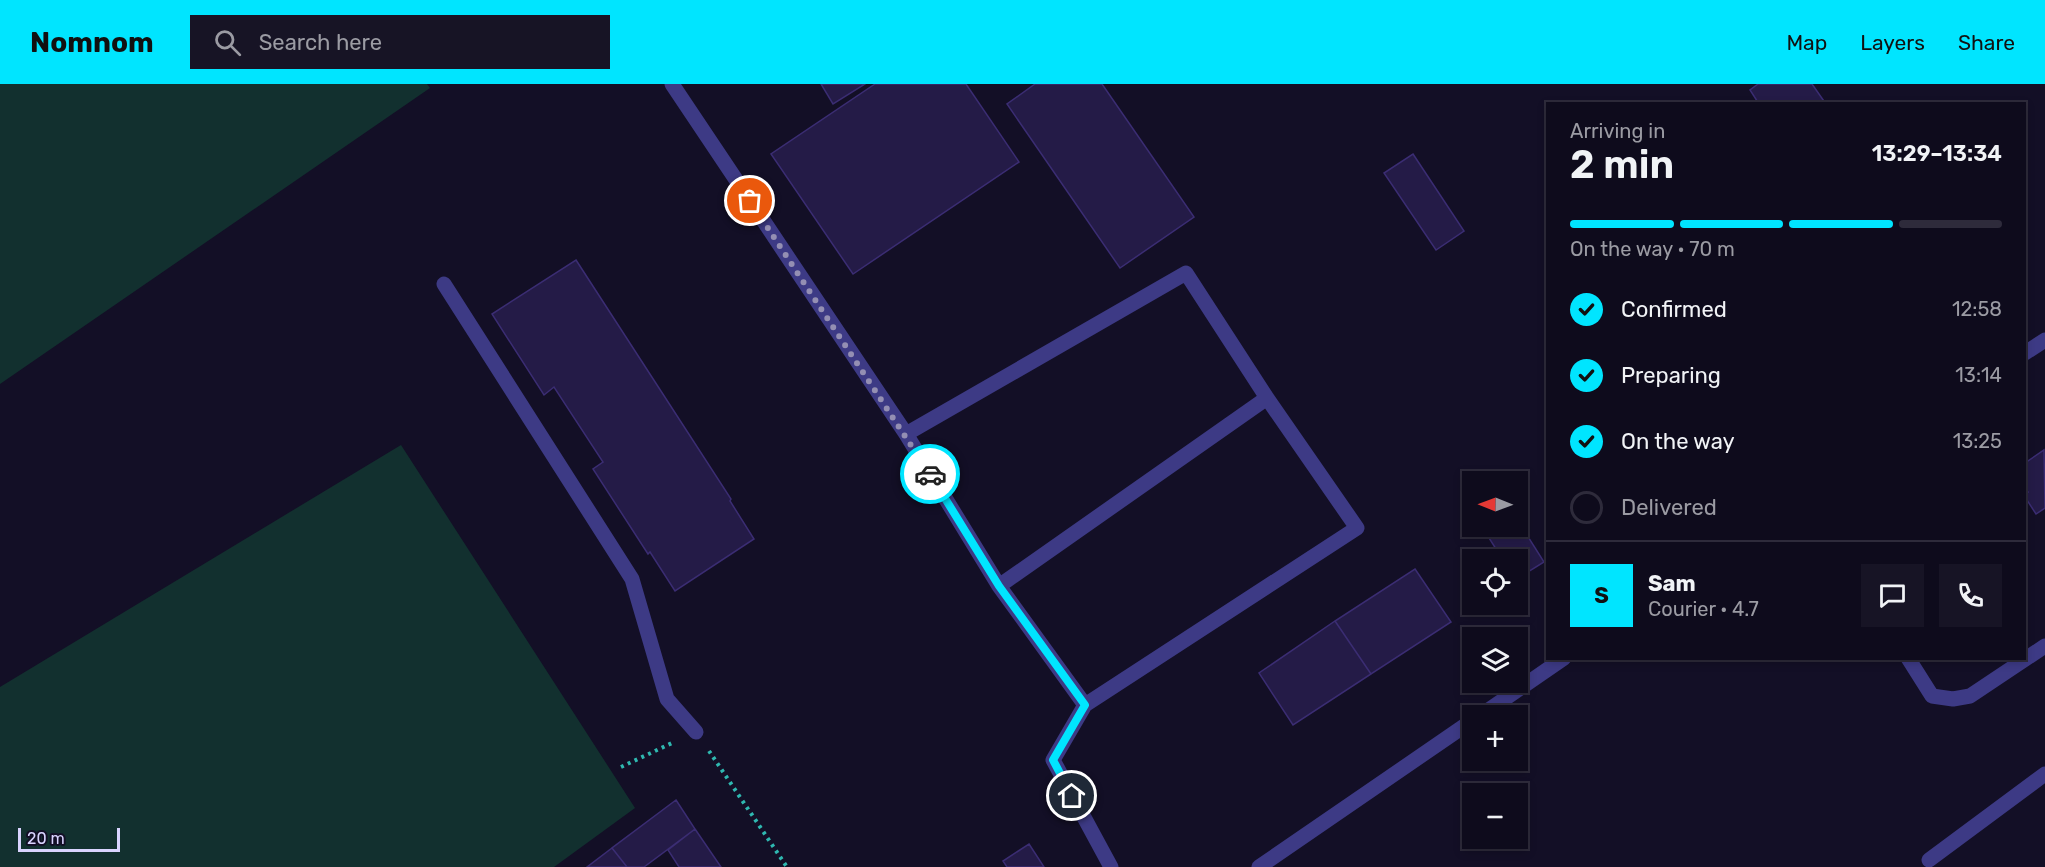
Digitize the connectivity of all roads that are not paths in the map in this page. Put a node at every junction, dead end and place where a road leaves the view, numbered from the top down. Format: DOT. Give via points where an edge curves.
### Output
graph roads {
  1 [pos="672,84"];
  2 [pos="444,284"];
  3 [pos="2045,340"];
  4 [pos="2026,352"];
  5 [pos="1267,398"];
  6 [pos="906,434"];
  7 [pos="999,586"];
  8 [pos="2045,646"];
  9 [pos="2026,659"];
  10 [pos="1561,660"];
  11 [pos="1909,660"];
  12 [pos="2024,660"];
  13 [pos="1085,705"];
  14 [pos="1496,705"];
  15 [pos="1462,728"];
  16 [pos="696,732"];
  17 [pos="2045,774"];
  18 [pos="1929,860"];
  19 [pos="1111,867"];
  20 [pos="1259,867"];
  1 -- 6 [label="lane"];
  2 -- 16 [label="lane" via="632,579 667,699"];
  3 -- 4 [label="lane"];
  5 -- 6 [label="lane" via="1186,273"];
  5 -- 7 [label="lane"];
  5 -- 13 [label="lane" via="1357,528"];
  6 -- 7 [label="lane"];
  7 -- 13 [label="lane"];
  8 -- 9 [label="lane"];
  10 -- 14 [label="lane"];
  11 -- 12 [label="lane" via="1932,696 1953,699 1970,696"];
  13 -- 19 [label="lane" via="1053,760"];
  15 -- 20 [label="lane"];
  17 -- 18 [label="lane"];
}
